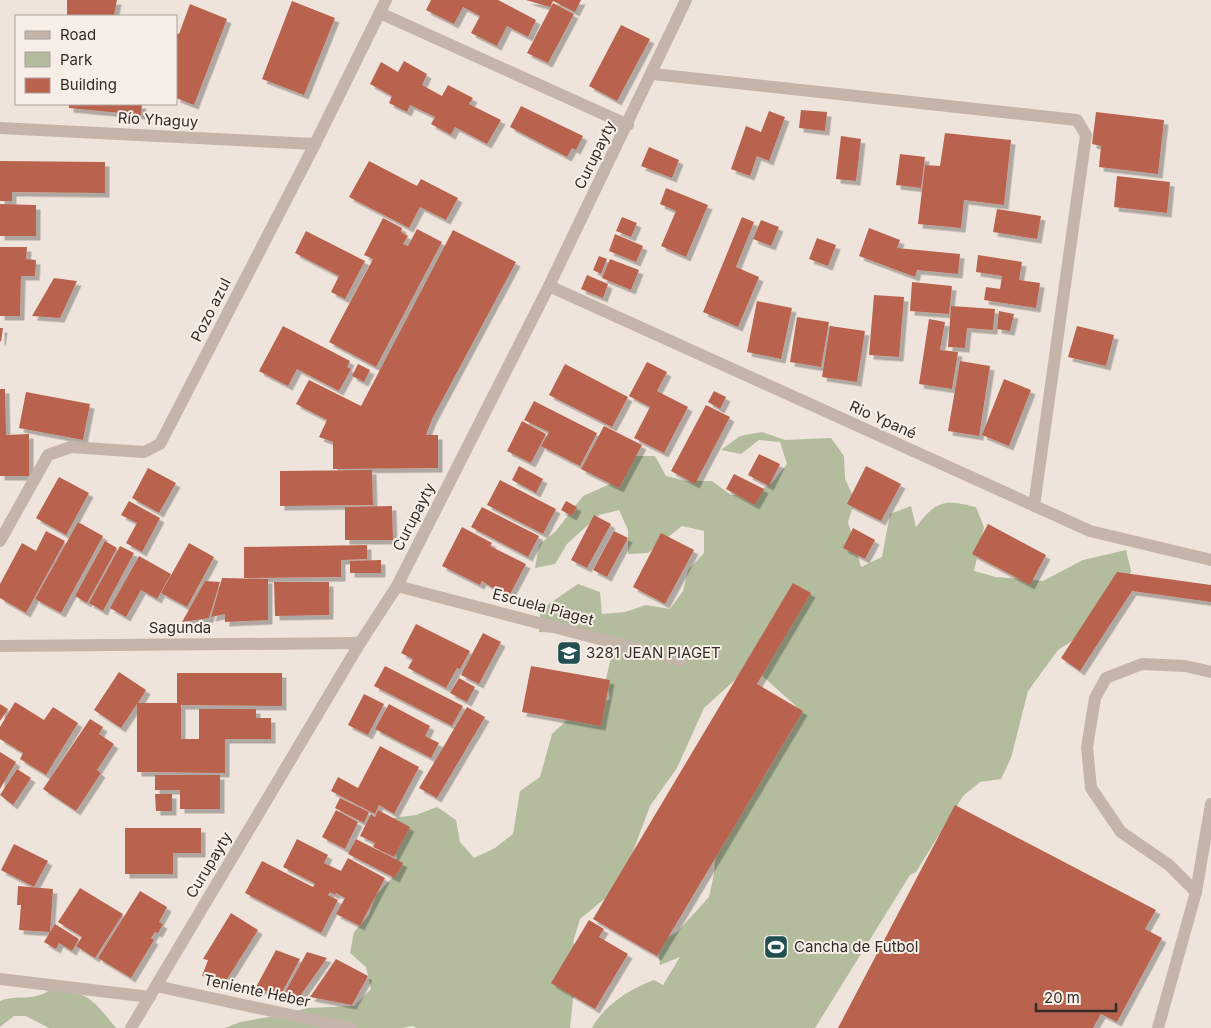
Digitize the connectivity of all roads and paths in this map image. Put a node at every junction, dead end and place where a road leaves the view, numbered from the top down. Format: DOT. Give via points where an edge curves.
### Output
graph roads {
  1 [pos="386,0"];
  2 [pos="686,0"];
  3 [pos="380,13"];
  4 [pos="653,74"];
  5 [pos="628,125"];
  6 [pos="0,128"];
  7 [pos="315,144"];
  8 [pos="549,286"];
  9 [pos="1034,506"];
  10 [pos="0,541"];
  11 [pos="1211,560"];
  12 [pos="397,586"];
  13 [pos="360,643"];
  14 [pos="0,646"];
  15 [pos="680,660"];
  16 [pos="1211,672"];
  17 [pos="1211,804"];
  18 [pos="1196,892"];
  19 [pos="0,980"];
  20 [pos="153,991"];
  21 [pos="131,1028"];
  22 [pos="351,1028"];
  23 [pos="1158,1028"];
  1 -- 3 [label="street, Pozo azul"];
  2 -- 4 [label="street, Curupayty"];
  3 -- 5 [label="street"];
  3 -- 7 [label="street, Pozo azul"];
  4 -- 5 [label="street, Curupayty"];
  4 -- 9 [label="street" via="1077,120 1086,135"];
  5 -- 8 [label="street, Curupayty"];
  6 -- 7 [label="street, Río Yhaguy"];
  7 -- 10 [label="street, Pozo azul" via="160,444 144,452 71,447 48,455"];
  8 -- 9 [label="street, Rio Ypané"];
  8 -- 12 [label="street, Curupayty"];
  9 -- 11 [label="street, Rio Ypané" via="1090,531"];
  12 -- 13 [label="street, Curupayty"];
  12 -- 15 [label="street, Escuela Piaget"];
  13 -- 14 [label="street, Sagunda"];
  13 -- 20 [label="street, Curupayty"];
  16 -- 18 [label="street" via="1184,666 1142,664 1106,678 1095,698 1087,747 1090,788 1121,832 1169,865"];
  17 -- 18 [label="street"];
  18 -- 23 [label="street"];
  19 -- 20 [label="street, Teniente Heber"];
  20 -- 21 [label="street, Curupayty"];
  20 -- 22 [label="street, Teniente Heber"];
}
